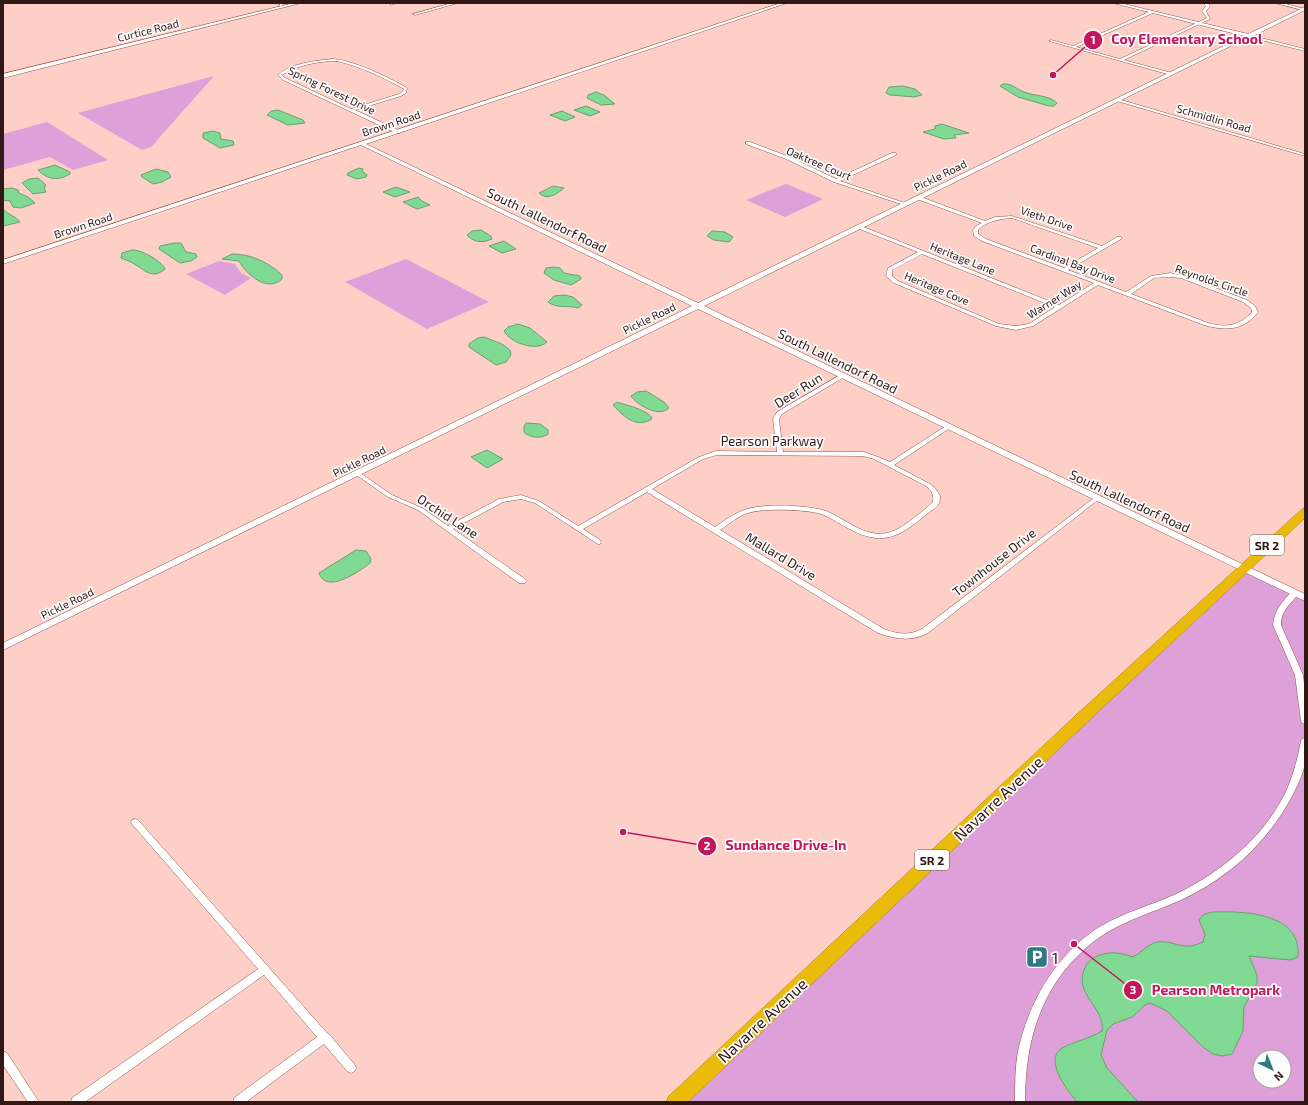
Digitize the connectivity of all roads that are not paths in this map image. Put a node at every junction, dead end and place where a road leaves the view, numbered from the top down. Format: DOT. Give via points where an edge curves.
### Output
graph roads {
  1 [pos="299,3"];
  2 [pos="452,3"];
  3 [pos="785,3"];
  4 [pos="1115,3"];
  5 [pos="1206,3"];
  6 [pos="1277,3"];
  7 [pos="1304,9"];
  8 [pos="1152,12"];
  9 [pos="416,14"];
  10 [pos="1198,24"];
  11 [pos="1248,36"];
  12 [pos="1051,41"];
  13 [pos="1073,47"];
  14 [pos="1305,50"];
  15 [pos="1120,60"];
  16 [pos="1171,74"];
  17 [pos="3,76"];
  18 [pos="1118,100"];
  19 [pos="351,110"];
  20 [pos="398,132"];
  21 [pos="362,144"];
  22 [pos="748,144"];
  23 [pos="894,154"];
  24 [pos="1305,154"];
  25 [pos="836,181"];
  26 [pos="919,198"];
  27 [pos="906,204"];
  28 [pos="986,223"];
  29 [pos="859,227"];
  30 [pos="1119,238"];
  31 [pos="1102,248"];
  32 [pos="922,252"];
  33 [pos="3,262"];
  34 [pos="1065,270"];
  35 [pos="1098,283"];
  36 [pos="1127,294"];
  37 [pos="698,306"];
  38 [pos="1059,307"];
  39 [pos="1246,320"];
  40 [pos="1019,328"];
  41 [pos="842,376"];
  42 [pos="948,427"];
  43 [pos="780,453"];
  44 [pos="890,465"];
  45 [pos="358,474"];
  46 [pos="647,489"];
  47 [pos="1096,499"];
  48 [pos="1305,512"];
  49 [pos="448,529"];
  50 [pos="578,529"];
  51 [pos="715,530"];
  52 [pos="598,542"];
  53 [pos="1243,568"];
  54 [pos="522,581"];
  55 [pos="1295,593"];
  56 [pos="1305,598"];
  57 [pos="904,637"];
  58 [pos="3,647"];
  59 [pos="1305,721"];
  60 [pos="1305,741"];
  61 [pos="135,822"];
  62 [pos="265,969"];
  63 [pos="324,1037"];
  64 [pos="3,1056"];
  65 [pos="351,1068"];
  66 [pos="34,1102"];
  67 [pos="76,1102"];
  68 [pos="238,1102"];
  69 [pos="675,1102"];
  70 [pos="1020,1102"];
  1 -- 17 [label="street, Curtice Road"];
  2 -- 9 [label="street"];
  3 -- 20 [label="street, Brown Road"];
  4 -- 8 [label="street"];
  5 -- 10 [label="street" via="1208,5 1204,11 1209,18"];
  6 -- 7 [label="street"];
  7 -- 11 [label="street, Pickle Road"];
  8 -- 10 [label="street"];
  8 -- 13 [label="street"];
  10 -- 11 [label="street"];
  10 -- 15 [label="street"];
  11 -- 14 [label="street"];
  11 -- 16 [label="street, Pickle Road"];
  12 -- 13 [label="street"];
  13 -- 15 [label="street"];
  15 -- 16 [label="street"];
  16 -- 18 [label="street, Pickle Road"];
  18 -- 24 [label="street, Schmidlin Road"];
  18 -- 26 [label="street, Pickle Road"];
  19 -- 19 [label="street, Spring Forest Drive" via="284,79 281,75 322,61 335,60 406,89 400,95"];
  19 -- 20 [label="street, Spring Forest Drive"];
  20 -- 21 [label="street, Brown Road"];
  21 -- 33 [label="street, Brown Road"];
  21 -- 37 [label="street, South Lallendorf Road"];
  22 -- 25 [label="street, Oaktree Court" via="788,158"];
  23 -- 25 [label="street"];
  25 -- 27 [label="street, Oaktree Court"];
  26 -- 27 [label="street, Pickle Road"];
  26 -- 28 [label="street"];
  27 -- 29 [label="street, Pickle Road"];
  28 -- 31 [label="street, Vieth Drive" via="1001,217 1016,218"];
  28 -- 34 [label="street, Cardinal Bay Drive" via="976,229 978,237"];
  29 -- 32 [label="street, Heritage Lane"];
  29 -- 37 [label="street, Pickle Road"];
  30 -- 31 [label="street"];
  31 -- 34 [label="street"];
  32 -- 38 [label="street, Heritage Lane"];
  32 -- 40 [label="street, Heritage Cove" via="890,269 890,277 896,282 998,324"];
  34 -- 35 [label="street, Cardinal Bay Drive"];
  35 -- 36 [label="street, Cardinal Bay Drive"];
  35 -- 38 [label="street, Warner Way"];
  36 -- 39 [label="street, Cardinal Bay Drive" via="1214,327 1233,327"];
  36 -- 39 [label="street, Reynolds Circle" via="1156,276 1177,276 1249,303 1255,312"];
  37 -- 41 [label="street, South Lallendorf Road"];
  37 -- 45 [label="street, Pickle Road"];
  38 -- 40 [label="street, Warner Way" via="1029,326"];
  41 -- 42 [label="street, South Lallendorf Road"];
  41 -- 43 [label="street, Deer Run" via="779,413 776,419"];
  42 -- 44 [label="street"];
  42 -- 47 [label="street, South Lallendorf Road"];
  43 -- 44 [label="street, Pearson Parkway" via="862,454"];
  43 -- 46 [label="street, Pearson Parkway" via="706,455"];
  44 -- 51 [label="street, Pearson Parkway" via="928,485 938,496 932,507 894,534 865,534 823,512 807,509 752,510 742,513"];
  45 -- 49 [label="street, Orchid Lane" via="390,496 420,509"];
  45 -- 58 [label="street, Pickle Road"];
  46 -- 50 [label="street, Pearson Parkway"];
  46 -- 51 [label="street, Mallard Drive"];
  47 -- 53 [label="street, South Lallendorf Road"];
  47 -- 57 [label="street, Townhouse Drive" via="925,631"];
  48 -- 53 [label="highway, Navarre Avenue / SR 2"];
  49 -- 50 [label="street" via="501,500 522,497 537,502"];
  49 -- 54 [label="street, Orchid Lane"];
  50 -- 52 [label="street"];
  51 -- 57 [label="street, Mallard Drive" via="881,630"];
  53 -- 55 [label="street, South Lallendorf Road"];
  53 -- 69 [label="highway, Navarre Avenue / SR 2"];
  55 -- 56 [label="street, South Lallendorf Road"];
  55 -- 59 [label="street" via="1276,618 1299,675"];
  60 -- 70 [label="street" via="1299,769 1283,806 1270,826 1232,864 1189,892 1104,929 1082,945 1064,963 1038,1003 1030,1024 1020,1070"];
  61 -- 62 [label="street"];
  62 -- 63 [label="street"];
  62 -- 67 [label="street"];
  63 -- 65 [label="street"];
  63 -- 68 [label="street"];
  64 -- 66 [label="street"];
}
